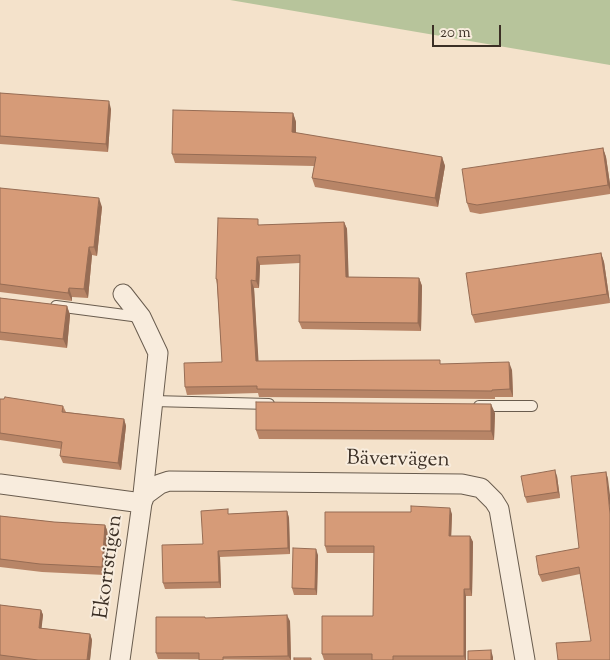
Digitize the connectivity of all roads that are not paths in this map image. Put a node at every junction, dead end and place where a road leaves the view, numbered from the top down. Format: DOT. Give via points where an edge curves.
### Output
graph roads {
  1 [pos="124,294"];
  2 [pos="47,305"];
  3 [pos="141,317"];
  4 [pos="153,401"];
  5 [pos="282,404"];
  6 [pos="466,406"];
  7 [pos="532,406"];
  8 [pos="0,484"];
  9 [pos="142,503"];
  10 [pos="120,660"];
  11 [pos="525,660"];
  1 -- 3 [label="street"];
  2 -- 3 [label="lane"];
  3 -- 4 [label="street" via="158,353"];
  4 -- 5 [label="lane"];
  4 -- 9 [label="street"];
  6 -- 7 [label="lane"];
  8 -- 9 [label="street, Ekorrstigen"];
  9 -- 10 [label="street, Ekorrstigen"];
  9 -- 11 [label="street, Bävervägen" via="152,489 168,481 462,484 481,488 499,509"];
}
